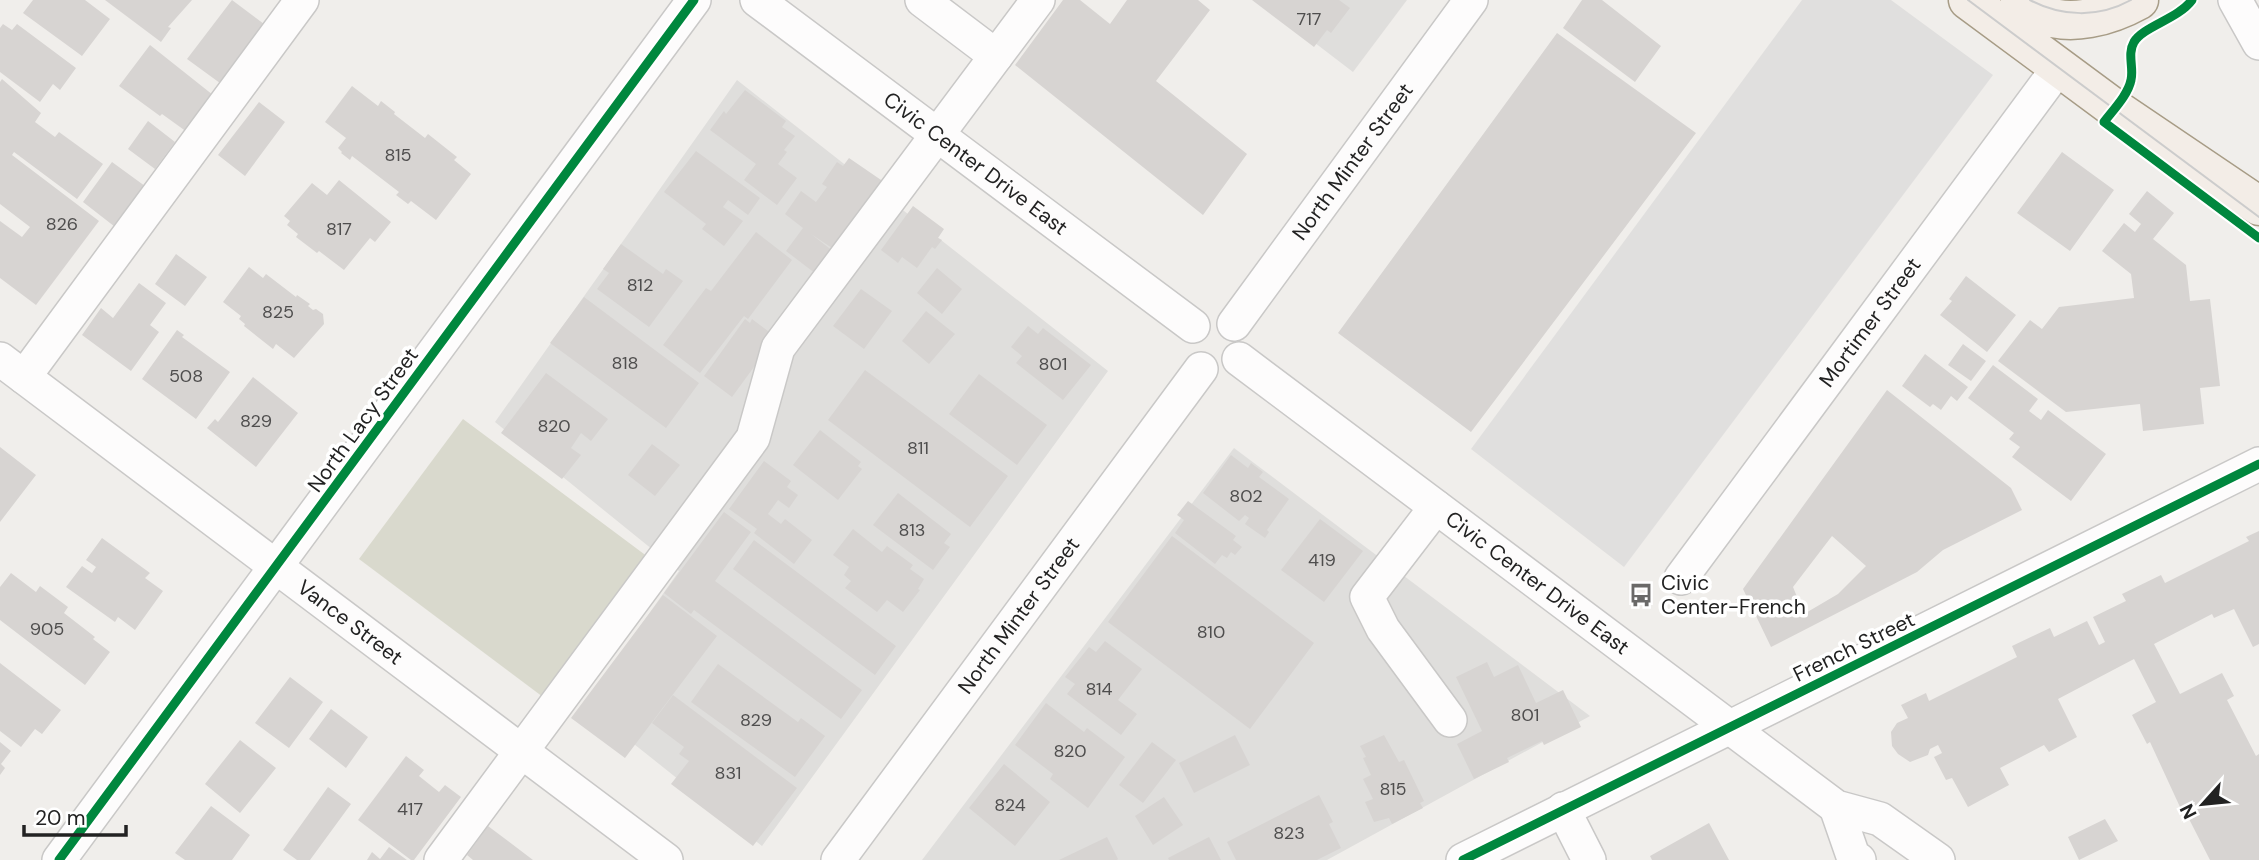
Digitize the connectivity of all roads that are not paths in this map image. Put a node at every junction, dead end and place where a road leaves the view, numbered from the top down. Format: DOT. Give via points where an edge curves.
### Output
graph roads {
  1 [pos="302,0"];
  2 [pos="694,0"];
  3 [pos="757,0"];
  4 [pos="922,0"];
  5 [pos="1038,0"];
  6 [pos="1471,0"];
  7 [pos="1968,0"];
  8 [pos="2139,0"];
  9 [pos="2235,0"];
  10 [pos="2029,7"];
  11 [pos="2259,43"];
  12 [pos="996,56"];
  13 [pos="2059,67"];
  14 [pos="937,134"];
  15 [pos="2259,206"];
  16 [pos="1234,324"];
  17 [pos="1193,326"];
  18 [pos="1239,359"];
  19 [pos="12,368"];
  20 [pos="1200,369"];
  21 [pos="2259,464"];
  22 [pos="1436,507"];
  23 [pos="275,568"];
  24 [pos="1681,578"];
  25 [pos="1450,720"];
  26 [pos="1731,728"];
  27 [pos="523,751"];
  28 [pos="1836,807"];
  29 [pos="1563,809"];
  30 [pos="59,860"];
  31 [pos="441,860"];
  32 [pos="666,860"];
  33 [pos="838,860"];
  34 [pos="1462,860"];
  35 [pos="1589,860"];
  36 [pos="1859,860"];
  37 [pos="1938,860"];
  1 -- 19 [label="street"];
  2 -- 23 [label="street, North Lacy Street"];
  3 -- 14 [label="street, Civic Center Drive East"];
  4 -- 12 [label="street"];
  5 -- 12 [label="street"];
  6 -- 16 [label="street, North Minter Street"];
  7 -- 13 [label="main road"];
  8 -- 10 [label="main road" via="2093,19 2064,19"];
  9 -- 11 [label="street"];
  12 -- 14 [label="street"];
  13 -- 15 [label="main road"];
  13 -- 24 [label="street, Mortimer Street"];
  14 -- 17 [label="street, Civic Center Drive East"];
  14 -- 27 [label="street" via="778,348 753,438"];
  16 -- 17 [label="street" via="1214,316"];
  16 -- 18 [label="street" via="1243,341"];
  17 -- 20 [label="street" via="1187,349"];
  18 -- 20 [label="street" via="1222,372"];
  18 -- 22 [label="street, Civic Center Drive East"];
  19 -- 23 [label="street, Vance Street"];
  20 -- 33 [label="street, North Minter Street"];
  21 -- 26 [label="street, French Street"];
  22 -- 25 [label="street" via="1367,597 1383,629"];
  22 -- 26 [label="street, Civic Center Drive East"];
  23 -- 27 [label="street, Vance Street"];
  23 -- 30 [label="street, North Lacy Street"];
  26 -- 28 [label="street, Civic Center Drive East"];
  26 -- 29 [label="street, French Street"];
  27 -- 31 [label="street"];
  27 -- 32 [label="street, Vance Street"];
  28 -- 36 [label="street" via="1853,856"];
  28 -- 37 [label="street, Civic Center Drive East" via="1880,819"];
  29 -- 34 [label="street, French Street"];
  29 -- 35 [label="street"];
}
